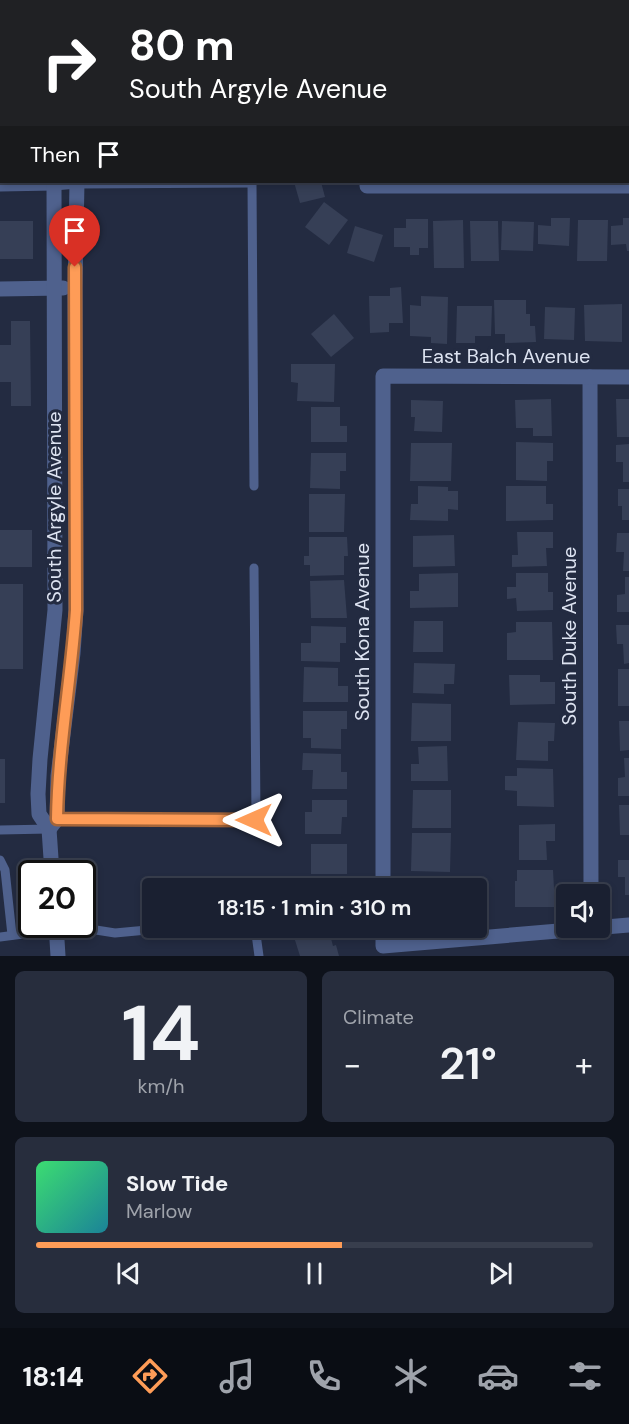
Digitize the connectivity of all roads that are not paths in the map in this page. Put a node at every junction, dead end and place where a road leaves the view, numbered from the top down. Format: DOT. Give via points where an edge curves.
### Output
graph roads {
  1 [pos="77,183"];
  2 [pos="252,183"];
  3 [pos="54,184"];
  4 [pos="367,184"];
  5 [pos="629,186"];
  6 [pos="0,187"];
  7 [pos="75,288"];
  8 [pos="0,289"];
  9 [pos="54,289"];
  10 [pos="383,376"];
  11 [pos="590,377"];
  12 [pos="629,377"];
  13 [pos="254,486"];
  14 [pos="254,568"];
  15 [pos="53,824"];
  16 [pos="0,830"];
  17 [pos="0,860"];
  18 [pos="52,860"];
  19 [pos="383,878"];
  20 [pos="591,884"];
  21 [pos="629,925"];
  22 [pos="610,926"];
  23 [pos="96,930"];
  24 [pos="142,930"];
  25 [pos="556,931"];
  26 [pos="18,934"];
  27 [pos="12,935"];
  28 [pos="0,937"];
  29 [pos="487,937"];
  30 [pos="57,938"];
  31 [pos="257,938"];
  32 [pos="383,938"];
  33 [pos="475,938"];
  34 [pos="58,956"];
  35 [pos="259,956"];
  1 -- 3 [label="lane"];
  1 -- 7 [label="street, South Argyle Avenue"];
  2 -- 13 [label="lane"];
  3 -- 6 [label="lane"];
  3 -- 9 [label="street, South Argyle Avenue"];
  4 -- 5 [label="street"];
  7 -- 9 [label="street"];
  7 -- 15 [label="street, South Argyle Avenue" via="76,610"];
  8 -- 9 [label="street"];
  9 -- 15 [label="street, South Argyle Avenue" via="56,610 38,794 39,814"];
  10 -- 11 [label="street, East Balch Avenue"];
  10 -- 19 [label="street, South Kona Avenue"];
  11 -- 12 [label="street, East Balch Avenue"];
  11 -- 20 [label="street, South Duke Avenue"];
  14 -- 15 [label="lane" via="255,818"];
  15 -- 16 [label="lane"];
  15 -- 18 [label="street, South Argyle Avenue"];
  17 -- 27 [label="lane" via="5,870"];
  21 -- 22 [label="street"];
  23 -- 24 [label="lane"];
  25 -- 29 [label="street"];
  26 -- 27 [label="lane"];
  27 -- 28 [label="lane"];
  30 -- 34 [label="street"];
  31 -- 35 [label="lane"];
  32 -- 33 [label="street" via="383,946"];
}
